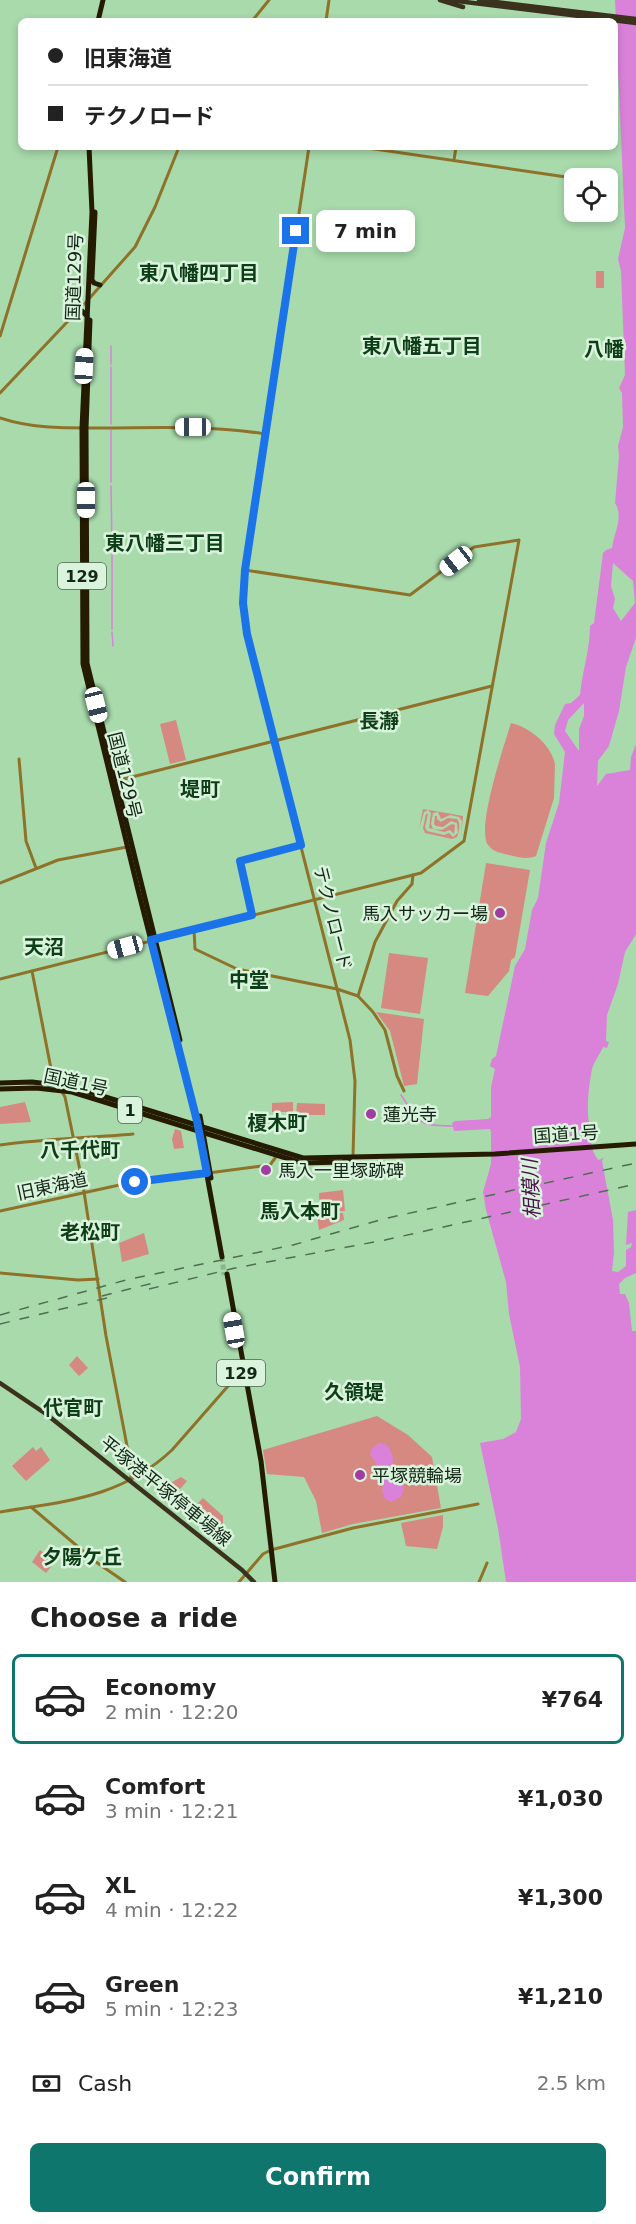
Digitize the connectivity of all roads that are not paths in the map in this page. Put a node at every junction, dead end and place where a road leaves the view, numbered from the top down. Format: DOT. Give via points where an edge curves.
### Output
graph roads {
  1 [pos="101,0"];
  2 [pos="268,0"];
  3 [pos="329,0"];
  4 [pos="440,0"];
  5 [pos="450,0"];
  6 [pos="479,0"];
  7 [pos="463,7"];
  8 [pos="97,18"];
  9 [pos="254,18"];
  10 [pos="326,18"];
  11 [pos="609,18"];
  12 [pos="614,18"];
  13 [pos="618,19"];
  14 [pos="618,19"];
  15 [pos="636,21"];
  16 [pos="57,150"];
  17 [pos="91,150"];
  18 [pos="91,150"];
  19 [pos="179,150"];
  20 [pos="309,150"];
  21 [pos="381,150"];
  22 [pos="456,150"];
  23 [pos="454,161"];
  24 [pos="564,177"];
  25 [pos="92,280"];
  26 [pos="100,285"];
  27 [pos="89,298"];
  28 [pos="77,311"];
  29 [pos="87,316"];
  30 [pos="0,336"];
  31 [pos="0,393"];
  32 [pos="0,418"];
  33 [pos="84,428"];
  34 [pos="265,434"];
  35 [pos="245,570"];
  36 [pos="492,686"];
  37 [pos="274,741"];
  38 [pos="19,759"];
  39 [pos="113,782"];
  40 [pos="301,845"];
  41 [pos="130,846"];
  42 [pos="36,868"];
  43 [pos="413,874"];
  44 [pos="0,883"];
  45 [pos="315,899"];
  46 [pos="252,915"];
  47 [pos="194,929"];
  48 [pos="153,940"];
  49 [pos="32,971"];
  50 [pos="0,979"];
  51 [pos="338,989"];
  52 [pos="358,996"];
  53 [pos="0,1083"];
  54 [pos="53,1084"];
  55 [pos="0,1089"];
  56 [pos="64,1090"];
  57 [pos="404,1091"];
  58 [pos="201,1129"];
  59 [pos="133,1134"];
  60 [pos="74,1140"];
  61 [pos="636,1144"];
  62 [pos="0,1145"];
  63 [pos="279,1153"];
  64 [pos="353,1158"];
  65 [pos="209,1172"];
  66 [pos="85,1193"];
  67 [pos="0,1211"];
  68 [pos="223,1257"];
  69 [pos="0,1273"];
  70 [pos="225,1275"];
  71 [pos="98,1279"];
  72 [pos="242,1370"];
  73 [pos="0,1383"];
  74 [pos="130,1480"];
  75 [pos="478,1504"];
  76 [pos="31,1507"];
  77 [pos="0,1512"];
  78 [pos="271,1550"];
  79 [pos="486,1563"];
  80 [pos="246,1573"];
  81 [pos="125,1582"];
  82 [pos="239,1582"];
  83 [pos="254,1582"];
  84 [pos="275,1582"];
  85 [pos="479,1582"];
  1 -- 8 [label="highway"];
  2 -- 9 [label="street"];
  3 -- 10 [label="street"];
  4 -- 7 [label="main road"];
  5 -- 11 [label="main road"];
  6 -- 12 [label="main road"];
  13 -- 15 [label="main road"];
  14 -- 15 [label="main road"];
  16 -- 30 [label="street"];
  17 -- 25 [label="highway, 国道129号 / 129" via="95,208"];
  18 -- 27 [label="highway, 国道129号 / 129"];
  19 -- 26 [label="street" via="141,236"];
  20 -- 34 [label="street, テクノロード"];
  21 -- 23 [label="street"];
  22 -- 23 [label="street"];
  23 -- 24 [label="street"];
  25 -- 26 [label="highway"];
  25 -- 27 [label="highway, 国道129号 / 129"];
  26 -- 27 [label="street"];
  27 -- 28 [label="street"];
  27 -- 29 [label="highway, 国道129号 / 129"];
  27 -- 33 [label="highway, 国道129号 / 129"];
  28 -- 29 [label="highway"];
  28 -- 31 [label="street"];
  29 -- 33 [label="highway, 国道129号 / 129"];
  32 -- 33 [label="street" via="29,425"];
  33 -- 34 [label="street" via="220,428"];
  33 -- 39 [label="highway, 国道129号 / 129" via="82,652"];
  34 -- 35 [label="street, テクノロード"];
  35 -- 36 [label="street" via="410,595 474,547 519,540"];
  35 -- 37 [label="street, テクノロード" via="244,619"];
  36 -- 37 [label="street"];
  36 -- 43 [label="street" via="464,841 429,868"];
  37 -- 39 [label="street"];
  37 -- 40 [label="street, テクノロード"];
  38 -- 42 [label="street" via="26,841"];
  39 -- 41 [label="highway, 国道129号 / 129"];
  40 -- 45 [label="street, テクノロード"];
  40 -- 46 [label="street" via="240,861"];
  41 -- 42 [label="street" via="63,858"];
  41 -- 48 [label="highway, 国道129号 / 129"];
  42 -- 44 [label="street"];
  43 -- 45 [label="street"];
  43 -- 52 [label="street" via="412,884 397,901 375,942"];
  45 -- 46 [label="street"];
  45 -- 51 [label="street, テクノロード"];
  46 -- 47 [label="street"];
  47 -- 48 [label="street"];
  47 -- 51 [label="street" via="195,948 237,969"];
  48 -- 49 [label="street"];
  48 -- 58 [label="highway, 国道129号 / 129"];
  49 -- 50 [label="street"];
  49 -- 54 [label="street"];
  51 -- 52 [label="street"];
  51 -- 64 [label="street, テクノロード" via="353,1052"];
  52 -- 57 [label="street" via="385,1030"];
  53 -- 54 [label="highway, 国道1号 / 1"];
  54 -- 55 [label="highway, 国道1号 / 1"];
  54 -- 56 [label="highway, 国道1号 / 1"];
  56 -- 58 [label="highway, 国道1号 / 1"];
  56 -- 60 [label="street"];
  58 -- 63 [label="highway, 国道1号 / 1"];
  58 -- 65 [label="highway, 国道129号 / 129"];
  59 -- 60 [label="street"];
  60 -- 62 [label="street"];
  60 -- 66 [label="street"];
  61 -- 64 [label="highway, 国道1号 / 1" via="495,1154"];
  63 -- 64 [label="highway, 国道1号 / 1" via="312,1164"];
  63 -- 65 [label="street, 旧東海道" via="270,1166"];
  65 -- 66 [label="street, 旧東海道"];
  65 -- 68 [label="highway, 国道129号 / 129"];
  66 -- 67 [label="street, 旧東海道"];
  66 -- 71 [label="street"];
  69 -- 71 [label="street"];
  70 -- 72 [label="highway, 129"];
  71 -- 74 [label="street" via="132,1472"];
  72 -- 74 [label="street" via="172,1450"];
  72 -- 78 [label="highway, 129"];
  73 -- 74 [label="main road, 平塚港平塚停車場線"];
  74 -- 76 [label="street" via="93,1495"];
  74 -- 80 [label="main road, 平塚港平塚停車場線"];
  75 -- 78 [label="street" via="352,1528"];
  76 -- 77 [label="street"];
  76 -- 81 [label="street"];
  78 -- 80 [label="street"];
  78 -- 84 [label="highway, 129"];
  79 -- 85 [label="street"];
  80 -- 82 [label="street"];
  80 -- 83 [label="main road, 平塚港平塚停車場線"];
}
